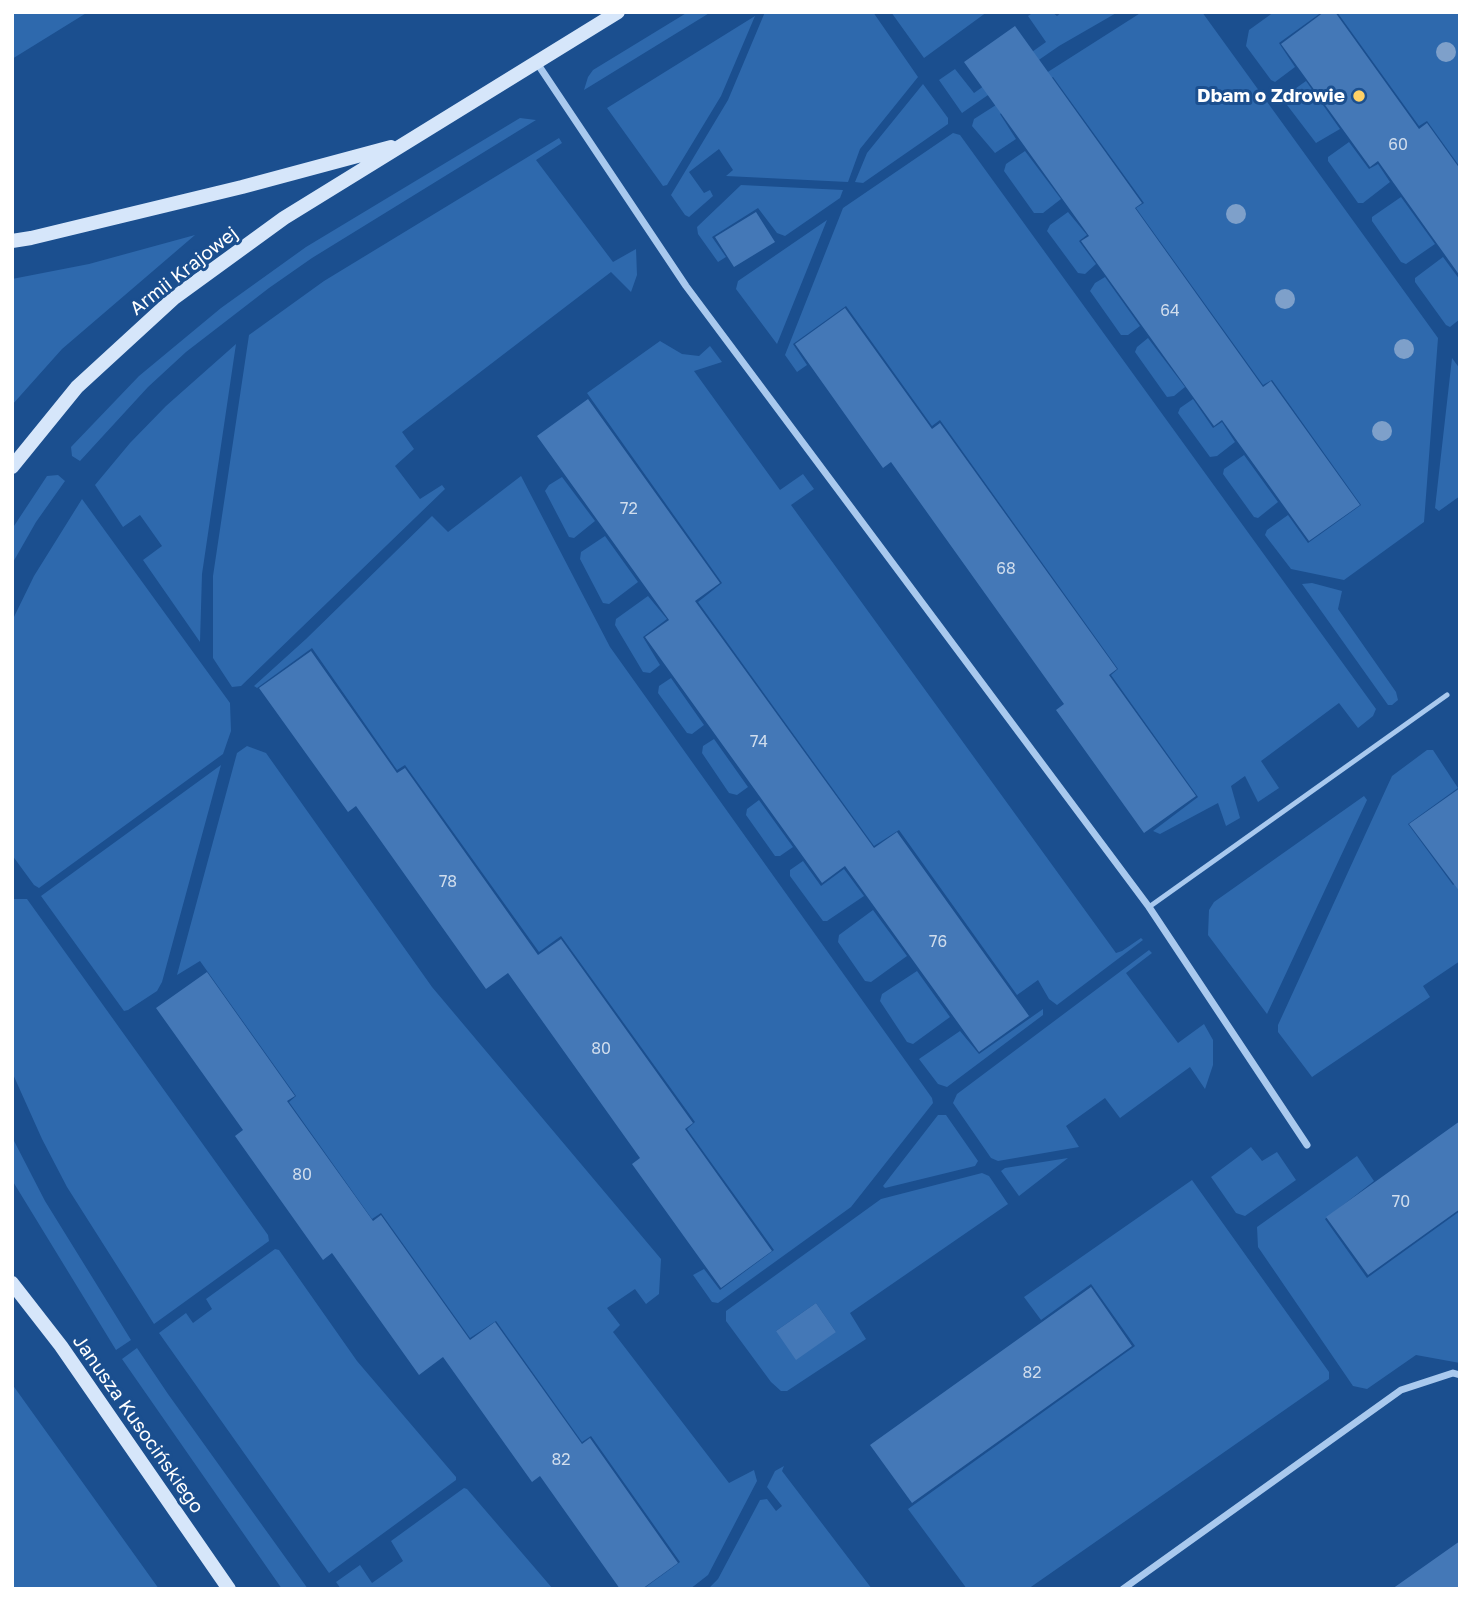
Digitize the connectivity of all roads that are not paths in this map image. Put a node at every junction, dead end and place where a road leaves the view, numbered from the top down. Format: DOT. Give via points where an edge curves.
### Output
graph roads {
  1 [pos="618,12"];
  2 [pos="536,63"];
  3 [pos="409,142"];
  4 [pos="12,241"];
  5 [pos="12,467"];
  6 [pos="1447,695"];
  7 [pos="1149,907"];
  8 [pos="1307,1146"];
  9 [pos="12,1283"];
  10 [pos="1460,1375"];
  11 [pos="229,1589"];
  12 [pos="1123,1589"];
  1 -- 2 [label="street, Armii Krajowej"];
  2 -- 3 [label="street, Armii Krajowej"];
  2 -- 7 [label="street" via="686,286"];
  3 -- 4 [label="street, Armii Krajowej"];
  3 -- 5 [label="street, Armii Krajowej" via="284,218 174,298 77,387"];
  6 -- 7 [label="lane"];
  7 -- 8 [label="street"];
  9 -- 11 [label="street, Janusza Kusocińskiego" via="61,1346"];
  10 -- 12 [label="street" via="1453,1373 1401,1390"];
}
